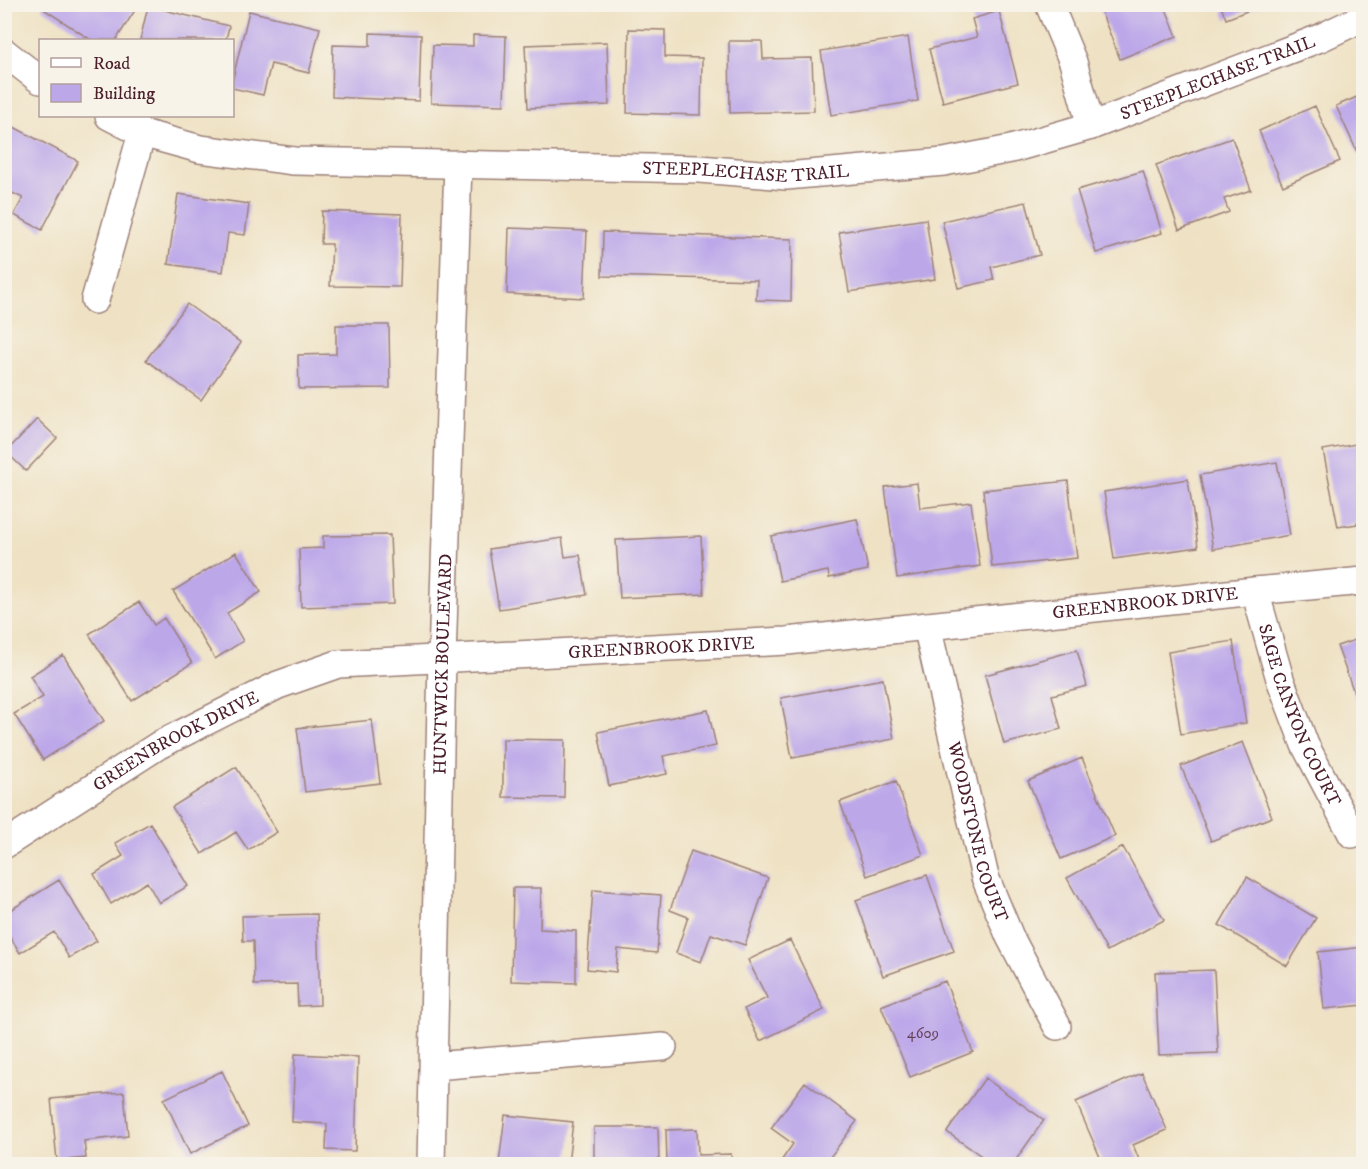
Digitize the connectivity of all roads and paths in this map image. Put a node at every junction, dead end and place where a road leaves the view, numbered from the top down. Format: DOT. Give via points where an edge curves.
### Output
graph roads {
  1 [pos="1049,4"];
  2 [pos="1364,16"];
  3 [pos="4,52"];
  4 [pos="39,79"];
  5 [pos="111,117"];
  6 [pos="1091,126"];
  7 [pos="142,133"];
  8 [pos="458,164"];
  9 [pos="95,300"];
  10 [pos="1364,581"];
  11 [pos="1255,591"];
  12 [pos="927,626"];
  13 [pos="442,659"];
  14 [pos="1352,834"];
  15 [pos="4,845"];
  16 [pos="1057,1026"];
  17 [pos="663,1047"];
  18 [pos="434,1066"];
  19 [pos="431,1164"];
  1 -- 6 [label="street" via="1073,62"];
  2 -- 6 [label="street, STEEPLECHASE TRAIL" via="1320,38"];
  3 -- 4 [label="street"];
  5 -- 7 [label="street, STEEPLECHASE TRAIL"];
  6 -- 8 [label="street, STEEPLECHASE TRAIL" via="1011,149 944,162 786,176 699,169"];
  7 -- 8 [label="street, STEEPLECHASE TRAIL" via="200,149 294,161"];
  7 -- 9 [label="street"];
  8 -- 13 [label="street, HUNTWICK BOULEVARD"];
  10 -- 11 [label="street, GREENBROOK DRIVE"];
  11 -- 12 [label="street, GREENBROOK DRIVE"];
  11 -- 14 [label="street, SAGE CANYON COURT" via="1280,679 1305,745"];
  12 -- 13 [label="street, GREENBROOK DRIVE" via="787,641"];
  12 -- 16 [label="street, WOODSTONE COURT" via="985,877"];
  13 -- 15 [label="street, GREENBROOK DRIVE" via="338,664 278,685 159,745"];
  13 -- 18 [label="street, HUNTWICK BOULEVARD"];
  17 -- 18 [label="street"];
  18 -- 19 [label="street, HUNTWICK BOULEVARD"];
}
